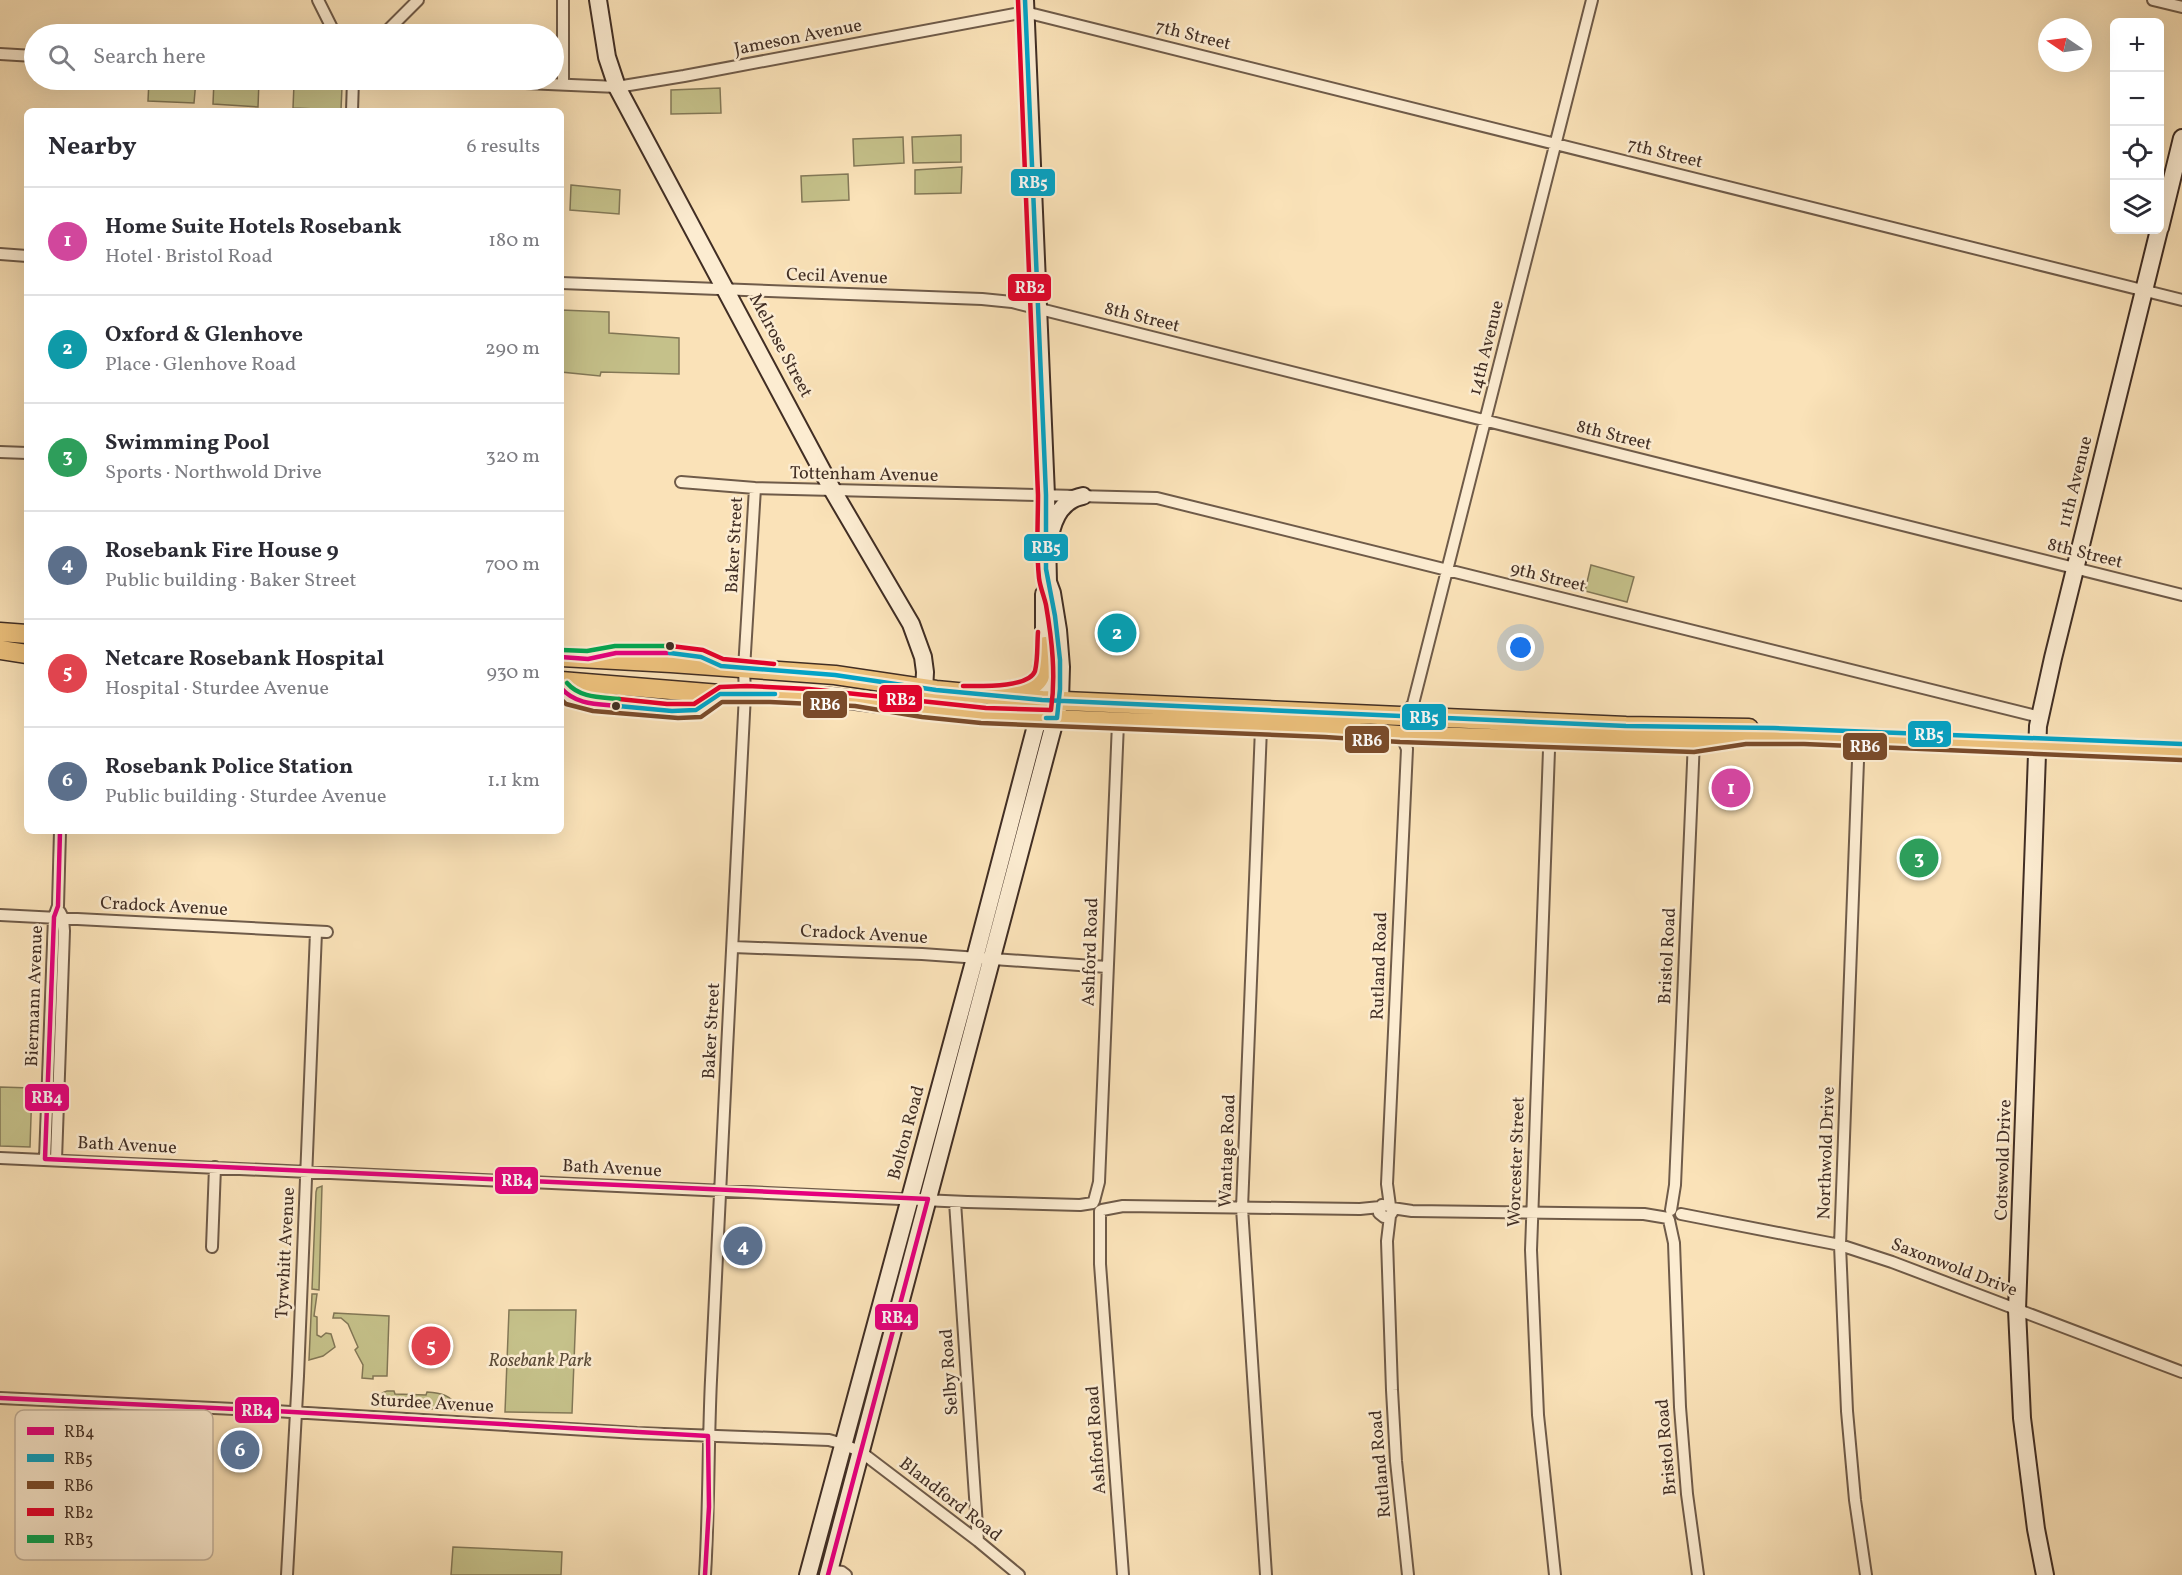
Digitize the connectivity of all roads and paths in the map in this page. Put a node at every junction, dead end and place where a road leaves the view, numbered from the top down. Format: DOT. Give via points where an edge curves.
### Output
graph roads {
  1 [pos="318,0"];
  2 [pos="418,0"];
  3 [pos="563,0"];
  4 [pos="598,0"];
  5 [pos="1592,0"];
  6 [pos="2153,0"];
  7 [pos="1025,6"];
  8 [pos="2182,7"];
  9 [pos="330,24"];
  10 [pos="394,24"];
  11 [pos="563,24"];
  12 [pos="1140,40"];
  13 [pos="0,54"];
  14 [pos="24,55"];
  15 [pos="564,85"];
  16 [pos="617,87"];
  17 [pos="353,90"];
  18 [pos="352,108"];
  19 [pos="2182,138"];
  20 [pos="1556,144"];
  21 [pos="2164,209"];
  22 [pos="2158,234"];
  23 [pos="0,254"];
  24 [pos="24,256"];
  25 [pos="564,283"];
  26 [pos="727,289"];
  27 [pos="2144,290"];
  28 [pos="2182,300"];
  29 [pos="1038,309"];
  30 [pos="1486,421"];
  31 [pos="0,452"];
  32 [pos="24,453"];
  33 [pos="681,483"];
  34 [pos="755,488"];
  35 [pos="833,490"];
  36 [pos="1046,495"];
  37 [pos="1083,496"];
  38 [pos="1046,554"];
  39 [pos="2075,568"];
  40 [pos="1448,570"];
  41 [pos="1048,582"];
  42 [pos="2182,595"];
  43 [pos="0,632"];
  44 [pos="24,634"];
  45 [pos="1045,646"];
  46 [pos="0,650"];
  47 [pos="24,654"];
  48 [pos="564,657"];
  49 [pos="744,669"];
  50 [pos="564,681"];
  51 [pos="924,689"];
  52 [pos="745,694"];
  53 [pos="981,694"];
  54 [pos="1040,709"];
  55 [pos="1059,709"];
  56 [pos="923,710"];
  57 [pos="1412,712"];
  58 [pos="2040,717"];
  59 [pos="1118,723"];
  60 [pos="1261,728"];
  61 [pos="1550,735"];
  62 [pos="1859,735"];
  63 [pos="1694,736"];
  64 [pos="1408,740"];
  65 [pos="2038,741"];
  66 [pos="2182,744"];
  67 [pos="2182,753"];
  68 [pos="60,834"];
  69 [pos="58,914"];
  70 [pos="0,915"];
  71 [pos="321,932"];
  72 [pos="733,947"];
  73 [pos="984,959"];
  74 [pos="1107,967"];
  75 [pos="0,1158"];
  76 [pos="50,1160"];
  77 [pos="215,1167"];
  78 [pos="307,1171"];
  79 [pos="720,1190"];
  80 [pos="909,1198"];
  81 [pos="928,1199"];
  82 [pos="955,1202"];
  83 [pos="1098,1206"];
  84 [pos="1242,1208"];
  85 [pos="1386,1211"];
  86 [pos="1531,1213"];
  87 [pos="1674,1216"];
  88 [pos="1840,1245"];
  89 [pos="213,1247"];
  90 [pos="2017,1310"];
  91 [pos="2182,1372"];
  92 [pos="0,1398"];
  93 [pos="296,1413"];
  94 [pos="708,1436"];
  95 [pos="843,1444"];
  96 [pos="861,1452"];
  97 [pos="978,1541"];
  98 [pos="828,1573"];
  99 [pos="287,1575"];
  100 [pos="705,1575"];
  101 [pos="808,1575"];
  102 [pos="846,1575"];
  103 [pos="1019,1575"];
  104 [pos="1123,1575"];
  105 [pos="1266,1575"];
  106 [pos="1408,1575"];
  107 [pos="1555,1575"];
  108 [pos="1698,1575"];
  109 [pos="1866,1575"];
  110 [pos="2045,1575"];
  1 -- 9 [label="street"];
  2 -- 10 [label="street"];
  3 -- 11 [label="street"];
  4 -- 16 [label="main road, Melrose Street" via="607,57"];
  5 -- 20 [label="street, 14th Avenue"];
  6 -- 8 [label="street"];
  7 -- 12 [label="street, Jameson Avenue"];
  7 -- 16 [label="street, Jameson Avenue"];
  7 -- 29 [label="main road"];
  12 -- 20 [label="street, 7th Street"];
  13 -- 14 [label="street"];
  15 -- 16 [label="street, Jameson Avenue"];
  16 -- 26 [label="main road, Melrose Street"];
  17 -- 18 [label="street"];
  19 -- 21 [label="main road, 11th Avenue"];
  20 -- 27 [label="street, 7th Street"];
  20 -- 30 [label="street, 14th Avenue"];
  22 -- 27 [label="main road, 11th Avenue"];
  23 -- 24 [label="street"];
  25 -- 26 [label="street, Cecil Avenue"];
  26 -- 29 [label="street, Cecil Avenue" via="982,299"];
  26 -- 35 [label="main road, Melrose Street"];
  27 -- 28 [label="street, 7th Street"];
  27 -- 39 [label="main road, 11th Avenue"];
  29 -- 30 [label="street, 8th Street"];
  29 -- 36 [label="main road"];
  30 -- 39 [label="street, 8th Street"];
  30 -- 40 [label="street, 14th Avenue"];
  31 -- 32 [label="street"];
  33 -- 34 [label="street, Tottenham Avenue"];
  34 -- 35 [label="street, Tottenham Avenue"];
  34 -- 49 [label="street, Baker Street"];
  35 -- 36 [label="street, Tottenham Avenue"];
  35 -- 51 [label="main road, Melrose Street" via="911,624 923,657"];
  36 -- 37 [label="street, 9th Street"];
  36 -- 38 [label="main road"];
  37 -- 38 [label="main road" via="1068,501 1059,510"];
  37 -- 40 [label="street, 9th Street" via="1157,498"];
  38 -- 41 [label="main road"];
  39 -- 42 [label="street, 8th Street"];
  39 -- 58 [label="main road, 11th Avenue"];
  40 -- 57 [label="street, 14th Avenue"];
  40 -- 58 [label="street, 9th Street"];
  41 -- 45 [label="main road, Bolton Road" via="1044,593"];
  41 -- 55 [label="main road, Bolton Road" via="1058,630"];
  43 -- 44 [label="main road"];
  45 -- 53 [label="main road" via="1036,683 1022,689"];
  45 -- 54 [label="main road, Bolton Road"];
  46 -- 47 [label="main road"];
  48 -- 49 [label="main road"];
  49 -- 51 [label="main road" via="835,675"];
  49 -- 52 [label="street, Baker Street"];
  50 -- 52 [label="main road"];
  51 -- 53 [label="main road"];
  51 -- 56 [label="main road, Melrose Street"];
  52 -- 56 [label="main road" via="828,697"];
  52 -- 72 [label="street, Baker Street"];
  53 -- 54 [label="main road"];
  54 -- 55 [label="main road"];
  54 -- 56 [label="main road"];
  54 -- 73 [label="main road, Bolton Road"];
  55 -- 57 [label="main road"];
  55 -- 59 [label="main road"];
  55 -- 73 [label="main road, Bolton Road"];
  57 -- 61 [label="main road"];
  57 -- 64 [label="street"];
  57 -- 64 [label="street"];
  58 -- 65 [label="main road, 11th Avenue"];
  59 -- 60 [label="main road"];
  59 -- 74 [label="street, Ashford Road"];
  60 -- 64 [label="main road"];
  60 -- 84 [label="street, Wantage Road"];
  61 -- 63 [label="main road"];
  61 -- 64 [label="main road"];
  61 -- 86 [label="street, Worcester Street"];
  62 -- 63 [label="main road"];
  62 -- 65 [label="main road"];
  62 -- 88 [label="street, Northwold Drive"];
  63 -- 87 [label="street, Bristol Road"];
  64 -- 85 [label="street, Rutland Road"];
  65 -- 66 [label="main road"];
  65 -- 67 [label="main road"];
  65 -- 90 [label="main road, Cotswold Drive"];
  68 -- 69 [label="street, Biermann Avenue"];
  69 -- 70 [label="street, Cradock Avenue"];
  69 -- 71 [label="street, Cradock Avenue"];
  69 -- 76 [label="street, Biermann Avenue"];
  71 -- 78 [label="street, Tyrwhitt Avenue"];
  72 -- 73 [label="street, Cradock Avenue"];
  72 -- 79 [label="street, Baker Street"];
  73 -- 74 [label="street, Cradock Avenue"];
  73 -- 80 [label="main road, Bolton Road"];
  73 -- 81 [label="main road, Bolton Road"];
  74 -- 83 [label="street, Ashford Road"];
  75 -- 76 [label="street, Bath Avenue"];
  76 -- 77 [label="street, Bath Avenue"];
  77 -- 78 [label="street, Bath Avenue"];
  77 -- 89 [label="street"];
  78 -- 79 [label="street, Bath Avenue"];
  78 -- 93 [label="street, Tyrwhitt Avenue"];
  79 -- 80 [label="street, Bath Avenue"];
  79 -- 94 [label="street, Baker Street"];
  80 -- 81 [label="street, Bath Avenue"];
  80 -- 95 [label="main road, Bolton Road"];
  81 -- 82 [label="street, Bath Avenue"];
  81 -- 96 [label="main road, Bolton Road"];
  82 -- 83 [label="street, Bath Avenue"];
  82 -- 97 [label="street, Selby Road"];
  83 -- 84 [label="street, Saxonwold Drive"];
  83 -- 104 [label="street, Ashford Road"];
  84 -- 85 [label="street, Saxonwold Drive"];
  84 -- 105 [label="street, Wantage Road"];
  85 -- 86 [label="street, Saxonwold Drive"];
  85 -- 106 [label="street, Rutland Road" via="1396,1461"];
  86 -- 87 [label="street, Saxonwold Drive" via="1652,1212"];
  86 -- 107 [label="street, Worcester Street" via="1540,1455"];
  87 -- 88 [label="street, Saxonwold Drive"];
  87 -- 108 [label="street, Bristol Road" via="1680,1407"];
  88 -- 90 [label="street, Saxonwold Drive"];
  88 -- 109 [label="street, Northwold Drive" via="1846,1411"];
  90 -- 91 [label="street, Saxonwold Drive"];
  90 -- 110 [label="main road, Cotswold Drive" via="2022,1418"];
  92 -- 93 [label="street, Sturdee Avenue"];
  93 -- 94 [label="street, Sturdee Avenue"];
  93 -- 99 [label="street, Tyrwhitt Avenue"];
  94 -- 95 [label="street, Sturdee Avenue" via="829,1440"];
  94 -- 100 [label="street, Baker Street"];
  95 -- 96 [label="street, Sturdee Avenue"];
  95 -- 101 [label="main road, Bolton Road"];
  96 -- 97 [label="street, Blandford Road"];
  96 -- 98 [label="main road, Bolton Road"];
  97 -- 103 [label="street, Blandford Road"];
  98 -- 102 [label="street" via="838,1571"];
}
